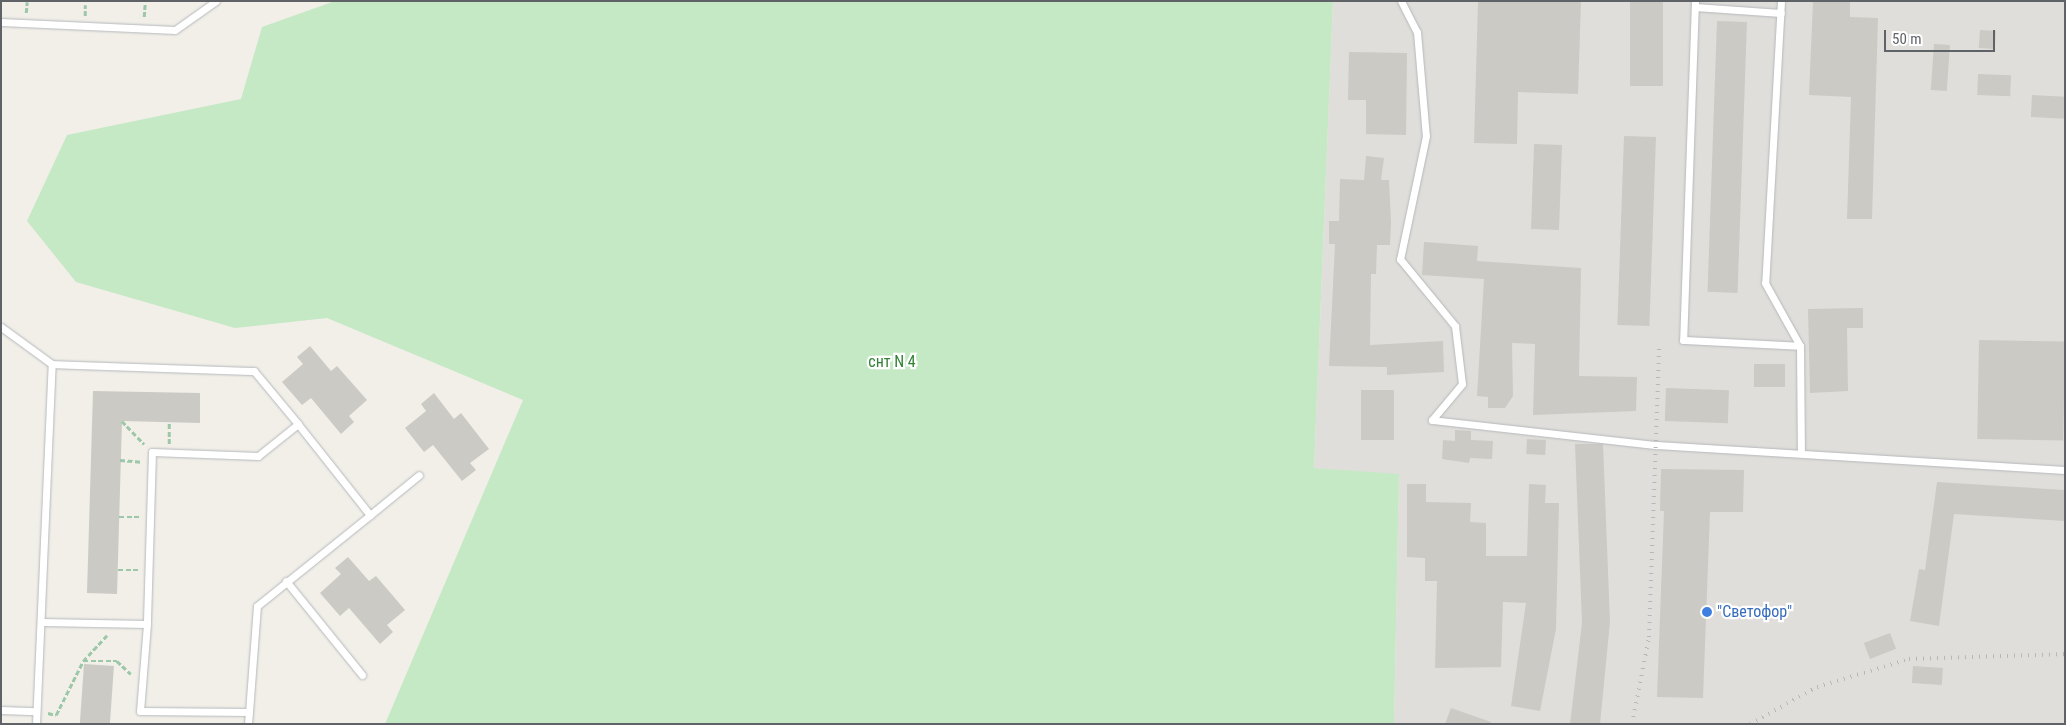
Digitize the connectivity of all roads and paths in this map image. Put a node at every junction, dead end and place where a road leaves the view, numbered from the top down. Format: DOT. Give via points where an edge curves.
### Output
graph roads {
  1 [pos="145,1"];
  2 [pos="216,1"];
  3 [pos="1401,1"];
  4 [pos="1781,1"];
  5 [pos="1695,4"];
  6 [pos="1781,13"];
  7 [pos="1,22"];
  8 [pos="143,29"];
  9 [pos="1,327"];
  10 [pos="1800,346"];
  11 [pos="52,364"];
  12 [pos="122,421"];
  13 [pos="169,422"];
  14 [pos="298,424"];
  15 [pos="152,452"];
  16 [pos="169,453"];
  17 [pos="1801,453"];
  18 [pos="120,460"];
  19 [pos="152,463"];
  20 [pos="2065,470"];
  21 [pos="419,475"];
  22 [pos="370,514"];
  23 [pos="119,517"];
  24 [pos="150,517"];
  25 [pos="118,570"];
  26 [pos="125,570"];
  27 [pos="286,582"];
  28 [pos="42,622"];
  29 [pos="118,623"];
  30 [pos="147,624"];
  31 [pos="83,661"];
  32 [pos="362,675"];
  33 [pos="142,684"];
  34 [pos="1,710"];
  35 [pos="36,710"];
  36 [pos="249,712"];
  37 [pos="36,724"];
  38 [pos="248,724"];
  1 -- 8 [label="path"];
  2 -- 8 [label="lane" via="174,30"];
  3 -- 17 [label="lane" via="1417,32 1426,136 1400,259 1455,326 1462,384 1432,420 1656,445"];
  4 -- 6 [label="lane"];
  5 -- 6 [label="lane"];
  5 -- 10 [label="lane" via="1683,340"];
  6 -- 10 [label="lane" via="1765,282"];
  7 -- 8 [label="lane"];
  9 -- 11 [label="lane"];
  10 -- 17 [label="lane"];
  11 -- 14 [label="lane" via="254,371"];
  11 -- 28 [label="lane"];
  12 -- 15 [label="path"];
  13 -- 16 [label="path"];
  14 -- 16 [label="lane" via="258,456"];
  14 -- 22 [label="lane"];
  15 -- 16 [label="lane"];
  15 -- 19 [label="lane"];
  17 -- 20 [label="lane"];
  18 -- 19 [label="path"];
  19 -- 24 [label="lane"];
  21 -- 22 [label="lane"];
  22 -- 27 [label="lane"];
  23 -- 24 [label="path"];
  24 -- 30 [label="lane"];
  25 -- 26 [label="path"];
  27 -- 32 [label="lane"];
  27 -- 36 [label="lane" via="256,606"];
  28 -- 29 [label="lane"];
  28 -- 35 [label="lane"];
  29 -- 30 [label="lane"];
  29 -- 31 [label="path"];
  30 -- 33 [label="lane"];
  31 -- 33 [label="path" via="117,662"];
  31 -- 35 [label="path" via="56,715"];
  33 -- 36 [label="lane" via="140,711"];
  34 -- 35 [label="lane"];
  35 -- 37 [label="lane"];
  36 -- 38 [label="lane"];
}
